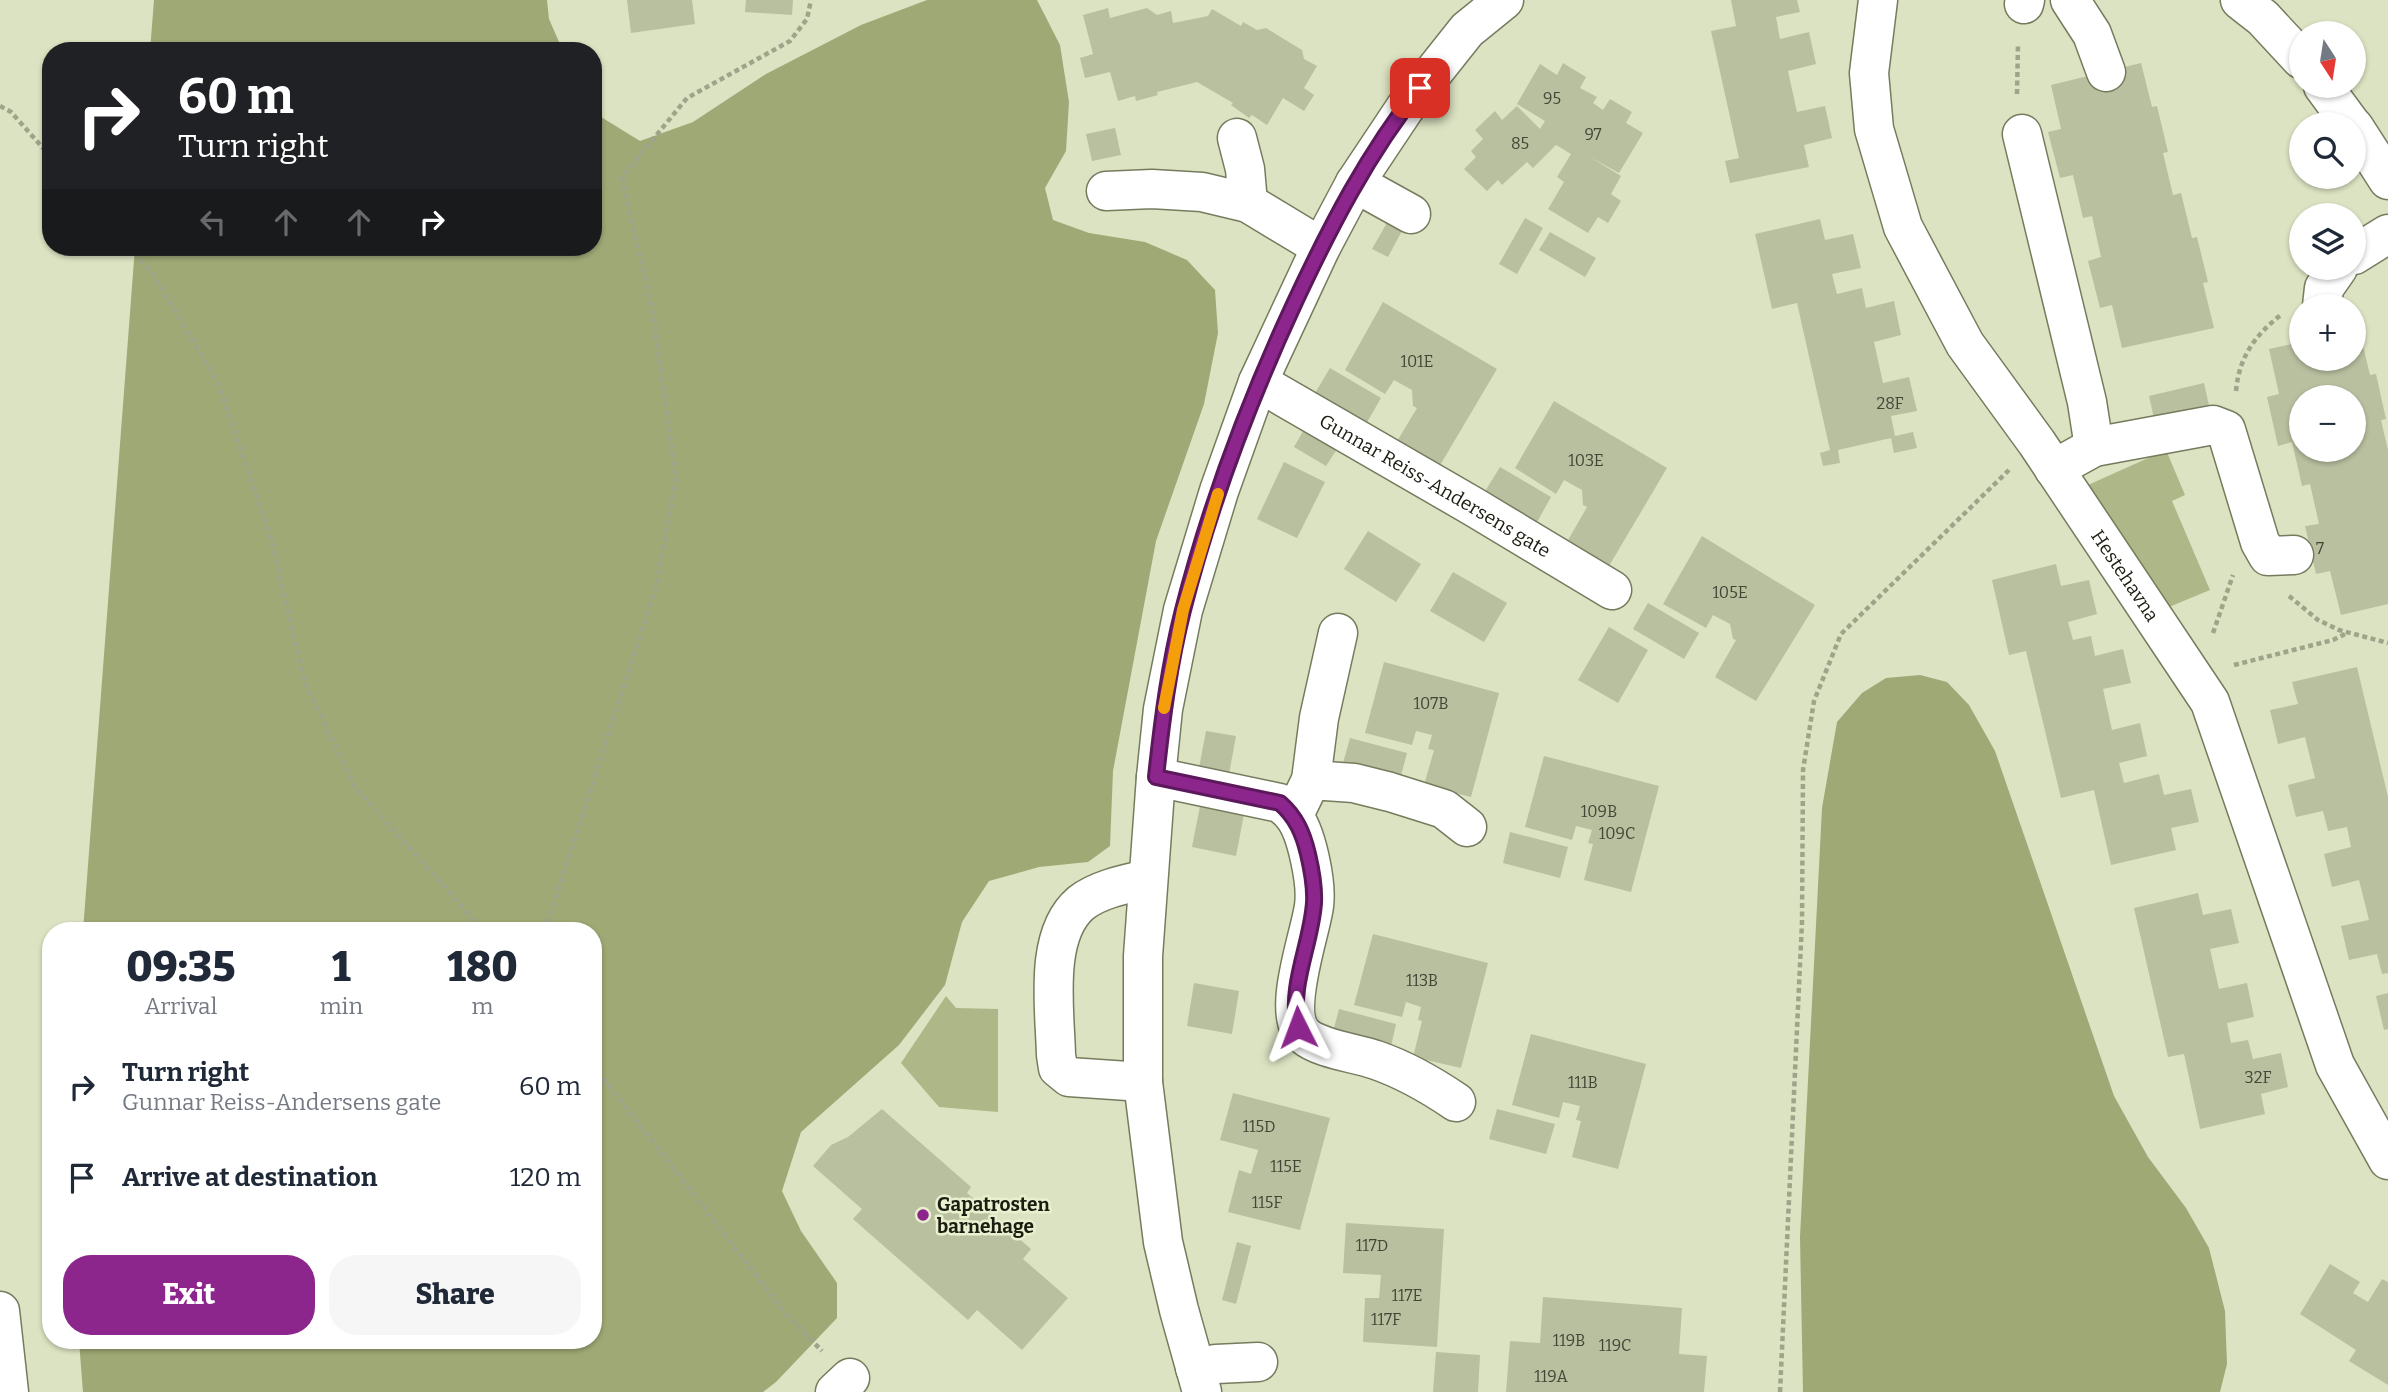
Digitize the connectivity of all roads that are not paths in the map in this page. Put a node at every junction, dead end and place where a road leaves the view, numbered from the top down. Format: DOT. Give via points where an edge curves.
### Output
graph roads {
  1 [pos="1504,0"];
  2 [pos="1878,0"];
  3 [pos="2070,0"];
  4 [pos="2239,0"];
  5 [pos="2289,46"];
  6 [pos="2106,72"];
  7 [pos="2022,134"];
  8 [pos="1237,138"];
  9 [pos="2366,146"];
  10 [pos="2388,180"];
  11 [pos="1355,183"];
  12 [pos="1106,191"];
  13 [pos="1248,203"];
  14 [pos="1411,214"];
  15 [pos="2388,234"];
  16 [pos="1321,247"];
  17 [pos="2366,248"];
  18 [pos="1258,382"];
  19 [pos="2094,447"];
  20 [pos="2045,456"];
  21 [pos="2272,544"];
  22 [pos="1612,590"];
  23 [pos="1338,633"];
  24 [pos="1156,777"];
  25 [pos="1311,780"];
  26 [pos="1294,815"];
  27 [pos="1467,827"];
  28 [pos="1148,879"];
  29 [pos="1143,1082"];
  30 [pos="1456,1102"];
  31 [pos="2388,1160"];
  32 [pos="0,1311"];
  33 [pos="1258,1362"];
  34 [pos="1199,1380"];
  35 [pos="9,1392"];
  1 -- 11 [label="street" via="1468,30 1405,108"];
  2 -- 20 [label="street, Hestehavna" via="1868,73 1874,129 1903,227 1965,344"];
  3 -- 6 [label="street" via="2092,34"];
  4 -- 5 [label="street"];
  7 -- 19 [label="street"];
  8 -- 13 [label="street"];
  9 -- 10 [label="street"];
  11 -- 14 [label="street"];
  11 -- 16 [label="street"];
  12 -- 13 [label="street" via="1202,192"];
  13 -- 16 [label="street"];
  15 -- 17 [label="street"];
  16 -- 18 [label="street"];
  18 -- 22 [label="street, Gunnar Reiss-Andersens gate"];
  18 -- 24 [label="street" via="1183,610 1163,709"];
  19 -- 20 [label="street"];
  19 -- 21 [label="street" via="2213,425 2226,430"];
  20 -- 31 [label="street, Hestehavna" via="2210,702 2335,1065"];
  23 -- 25 [label="street"];
  24 -- 26 [label="street" via="1280,803"];
  24 -- 28 [label="street"];
  25 -- 26 [label="street"];
  25 -- 27 [label="street" via="1390,792 1444,809"];
  26 -- 30 [label="street" via="1315,883 1296,993 1298,1027 1313,1041 1407,1072"];
  28 -- 29 [label="street"];
  28 -- 29 [label="street" via="1115,886 1082,902 1065,921 1055,955 1058,1068 1069,1077"];
  29 -- 34 [label="street" via="1163,1242"];
  32 -- 35 [label="street"];
  33 -- 34 [label="street" via="1216,1364"];
}
